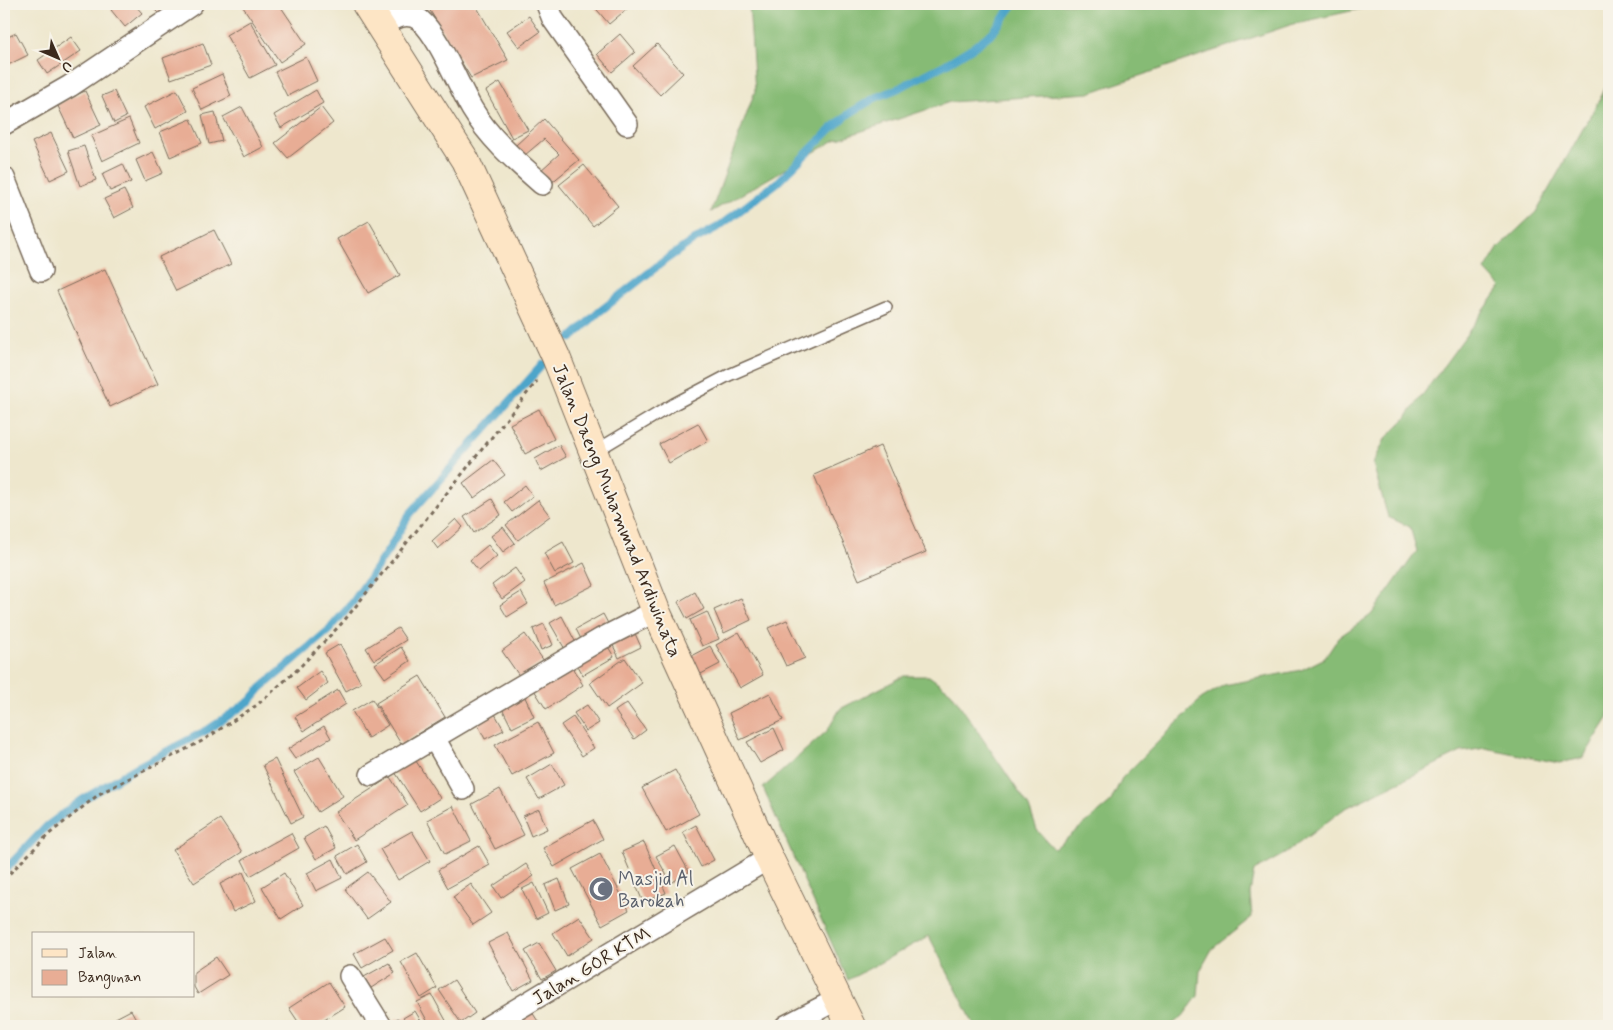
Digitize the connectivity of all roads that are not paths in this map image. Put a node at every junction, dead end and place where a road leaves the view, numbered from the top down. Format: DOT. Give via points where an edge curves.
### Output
graph roads {
  1 [pos="192,4"];
  2 [pos="366,4"];
  3 [pos="547,4"];
  4 [pos="382,26"];
  5 [pos="4,124"];
  6 [pos="627,124"];
  7 [pos="4,178"];
  8 [pos="542,184"];
  9 [pos="41,271"];
  10 [pos="886,308"];
  11 [pos="594,452"];
  12 [pos="656,611"];
  13 [pos="434,738"];
  14 [pos="371,775"];
  15 [pos="463,789"];
  16 [pos="769,858"];
  17 [pos="350,976"];
  18 [pos="838,999"];
  19 [pos="381,1026"];
  20 [pos="489,1026"];
  21 [pos="786,1026"];
  22 [pos="851,1026"];
  1 -- 5 [label="street" via="70,86"];
  2 -- 4 [label="main road, Jalan Daeng Muhammad Ardiwinata"];
  3 -- 6 [label="street" via="553,19"];
  4 -- 8 [label="street" via="397,16 419,19 432,34 485,128 499,146"];
  4 -- 11 [label="main road, Jalan Daeng Muhammad Ardiwinata" via="465,160 556,357"];
  7 -- 9 [label="street"];
  10 -- 11 [label="lane" via="729,375"];
  11 -- 12 [label="main road, Jalan Daeng Muhammad Ardiwinata"];
  12 -- 13 [label="street" via="601,639"];
  12 -- 16 [label="main road, Jalan Daeng Muhammad Ardiwinata"];
  13 -- 14 [label="street"];
  13 -- 15 [label="street"];
  16 -- 18 [label="main road, Jalan Daeng Muhammad Ardiwinata"];
  16 -- 20 [label="street, Jalan GOR KTM"];
  17 -- 19 [label="street"];
  18 -- 21 [label="street"];
  18 -- 22 [label="main road, Jalan Daeng Muhammad Ardiwinata"];
}
